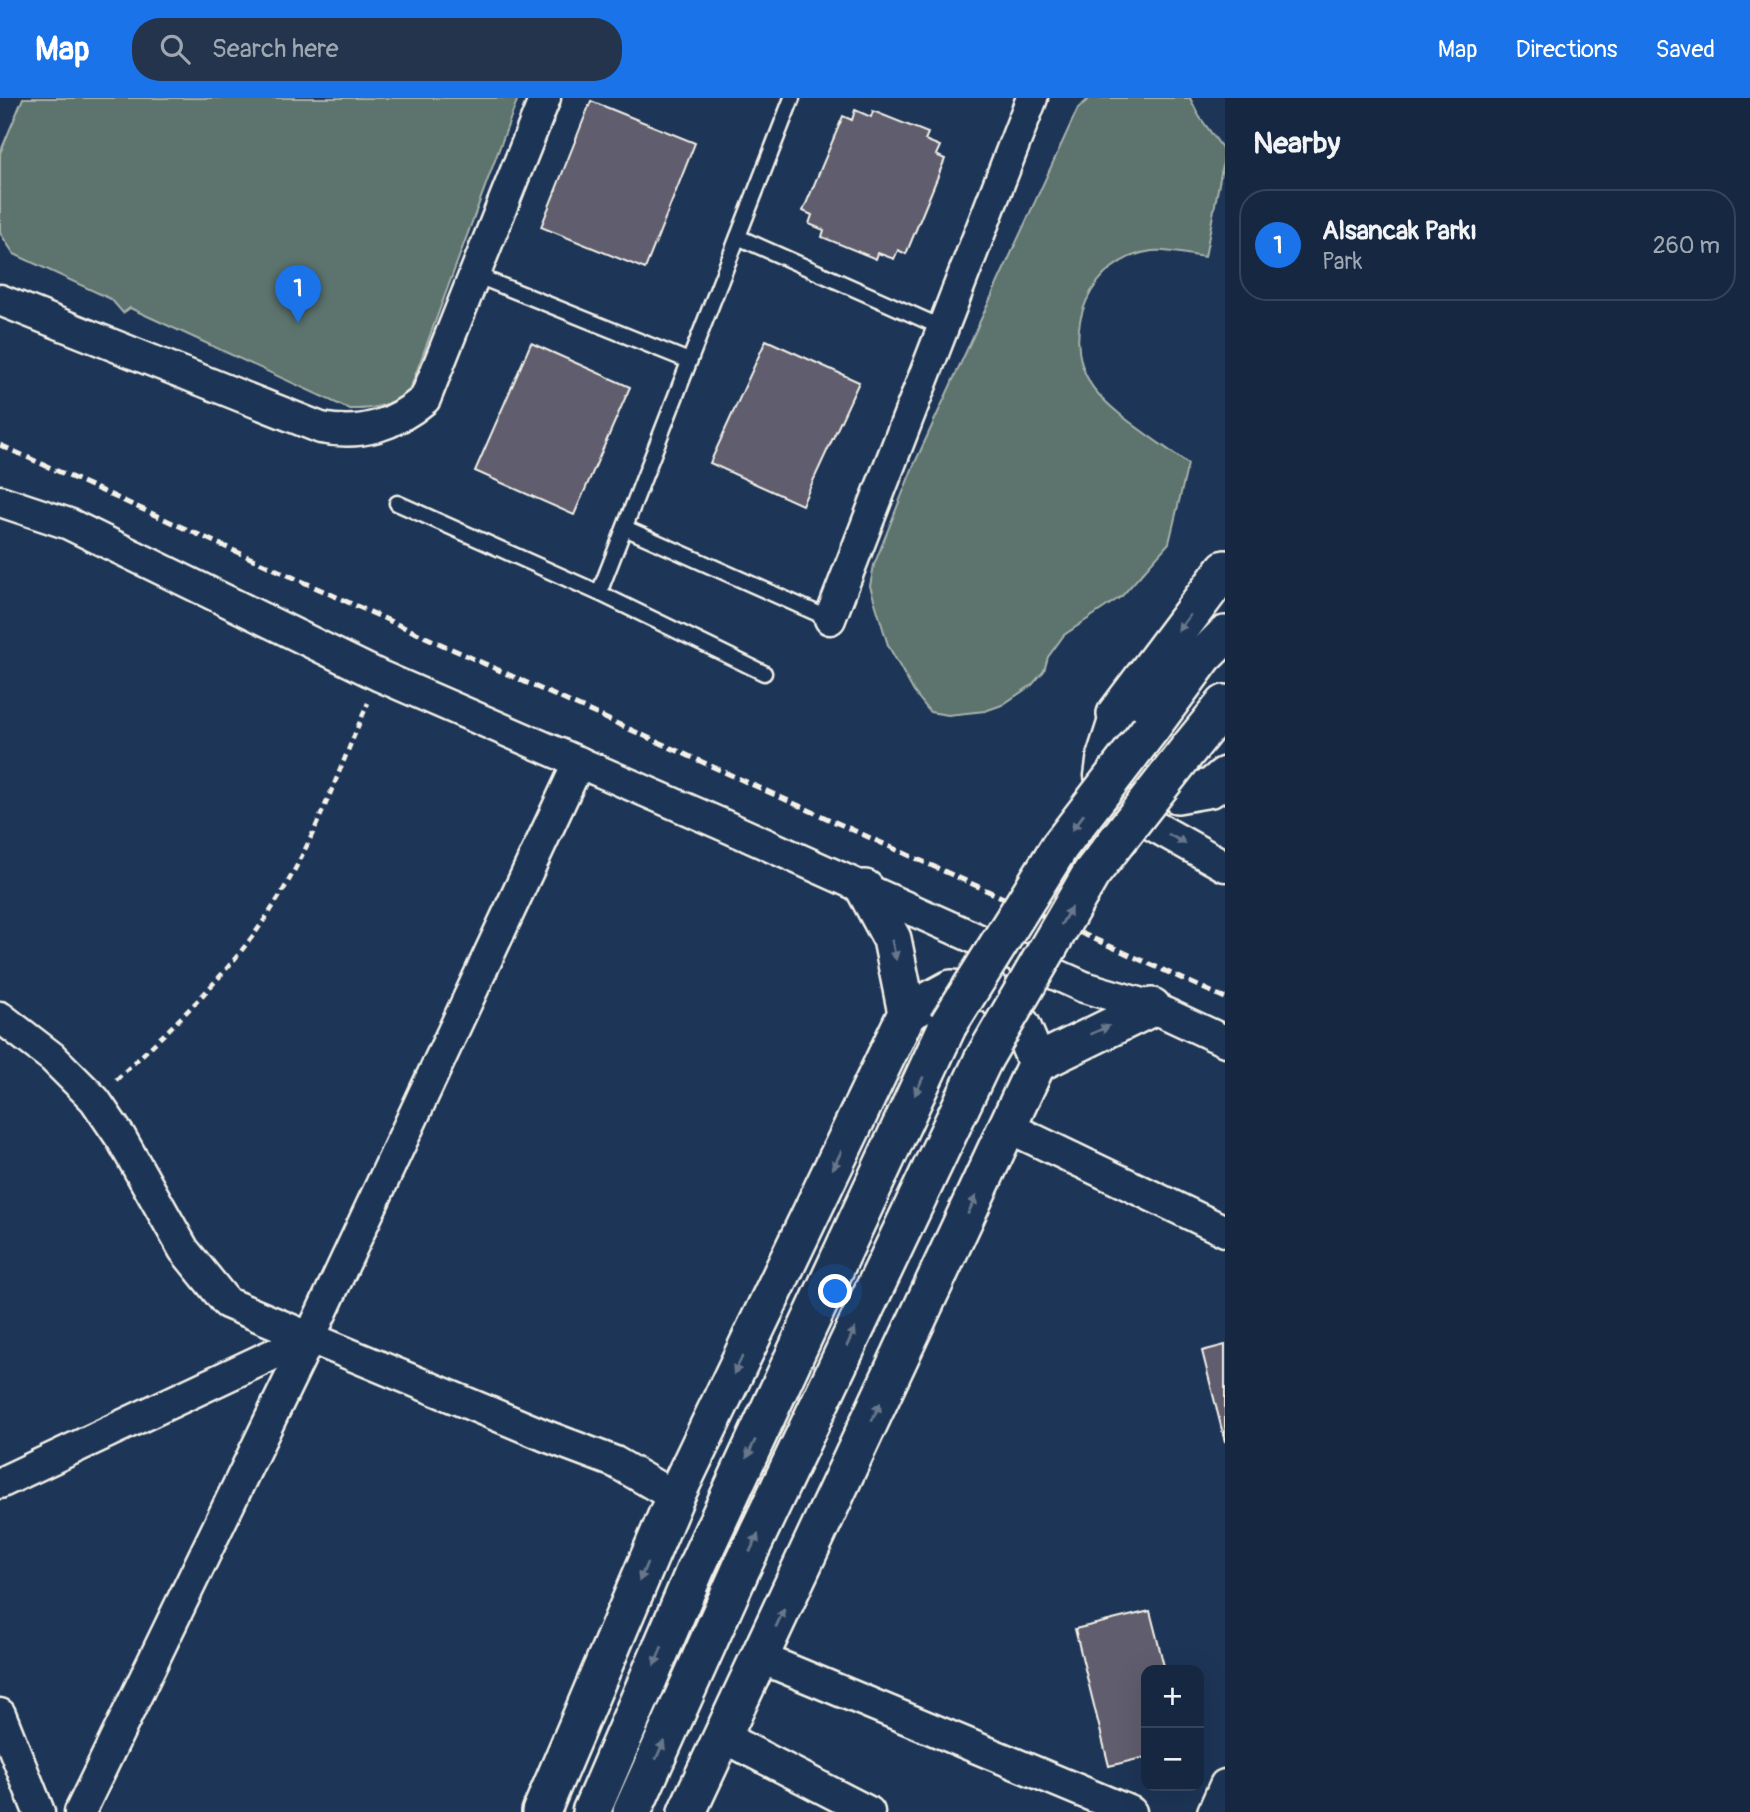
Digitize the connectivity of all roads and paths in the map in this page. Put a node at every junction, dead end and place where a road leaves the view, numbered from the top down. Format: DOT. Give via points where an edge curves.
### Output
graph roads {
  1 [pos="545,98"];
  2 [pos="792,98"];
  3 [pos="1032,98"];
  4 [pos="738,237"];
  5 [pos="475,275"];
  6 [pos="0,300"];
  7 [pos="943,328"];
  8 [pos="689,361"];
  9 [pos="0,501"];
  10 [pos="397,503"];
  11 [pos="625,528"];
  12 [pos="1225,569"];
  13 [pos="599,593"];
  14 [pos="830,619"];
  15 [pos="1225,635"];
  16 [pos="764,673"];
  17 [pos="380,676"];
  18 [pos="1225,704"];
  19 [pos="1116,714"];
  20 [pos="579,762"];
  21 [pos="1225,776"];
  22 [pos="1225,866"];
  23 [pos="865,889"];
  24 [pos="1152,1007"];
  25 [pos="907,1013"];
  26 [pos="0,1017"];
  27 [pos="1225,1041"];
  28 [pos="1037,1063"];
  29 [pos="95,1100"];
  30 [pos="1008,1126"];
  31 [pos="1225,1231"];
  32 [pos="310,1337"];
  33 [pos="0,1483"];
  34 [pos="675,1497"];
  35 [pos="761,1658"];
  36 [pos="0,1714"];
  37 [pos="723,1737"];
  38 [pos="1225,1785"];
  39 [pos="39,1812"];
  40 [pos="80,1812"];
  41 [pos="541,1812"];
  42 [pos="591,1812"];
  43 [pos="632,1812"];
  44 [pos="687,1812"];
  45 [pos="869,1812"];
  46 [pos="1131,1812"];
  47 [pos="1213,1812"];
  1 -- 5 [label="street"];
  2 -- 4 [label="lane"];
  3 -- 7 [label="street"];
  4 -- 7 [label="lane"];
  4 -- 8 [label="lane"];
  5 -- 6 [label="street" via="425,399 392,422 356,432 321,428"];
  5 -- 8 [label="lane"];
  7 -- 14 [label="street"];
  8 -- 11 [label="lane"];
  9 -- 17 [label="street" via="69,524"];
  10 -- 13 [label="lane"];
  11 -- 13 [label="lane"];
  11 -- 14 [label="lane"];
  12 -- 19 [label="street, one-way"];
  13 -- 16 [label="lane"];
  15 -- 42 [label="street, one-way, bridge" via="1204,656 1060,846 948,1025 696,1568"];
  17 -- 20 [label="street"];
  17 -- 29 [label="path" via="299,862 276,902 219,978"];
  43 -- 18 [label="street, one-way, bridge" via="747,1557 983,1060 1091,874"];
  19 -- 21 [label="street" via="1123,748 1137,768 1177,794 1211,788"];
  19 -- 22 [label="street, one-way" via="1100,776 1122,808"];
  20 -- 23 [label="street"];
  20 -- 32 [label="street"];
  23 -- 24 [label="street" via="1084,987"];
  23 -- 25 [label="street, one-way" via="892,939"];
  24 -- 27 [label="street"];
  28 -- 24 [label="street, one-way"];
  25 -- 28 [label="street" via="951,989 993,993 1021,1025"];
  25 -- 34 [label="street, one-way"];
  26 -- 29 [label="street" via="52,1057"];
  28 -- 30 [label="street"];
  29 -- 32 [label="street" via="184,1250 227,1303"];
  30 -- 31 [label="street"];
  35 -- 30 [label="street, one-way"];
  32 -- 33 [label="street"];
  32 -- 34 [label="street" via="615,1462"];
  32 -- 40 [label="street"];
  34 -- 41 [label="street, one-way"];
  35 -- 37 [label="street"];
  35 -- 46 [label="street"];
  36 -- 39 [label="street"];
  37 -- 44 [label="street"];
  37 -- 45 [label="street"];
  38 -- 47 [label="street"];
}
